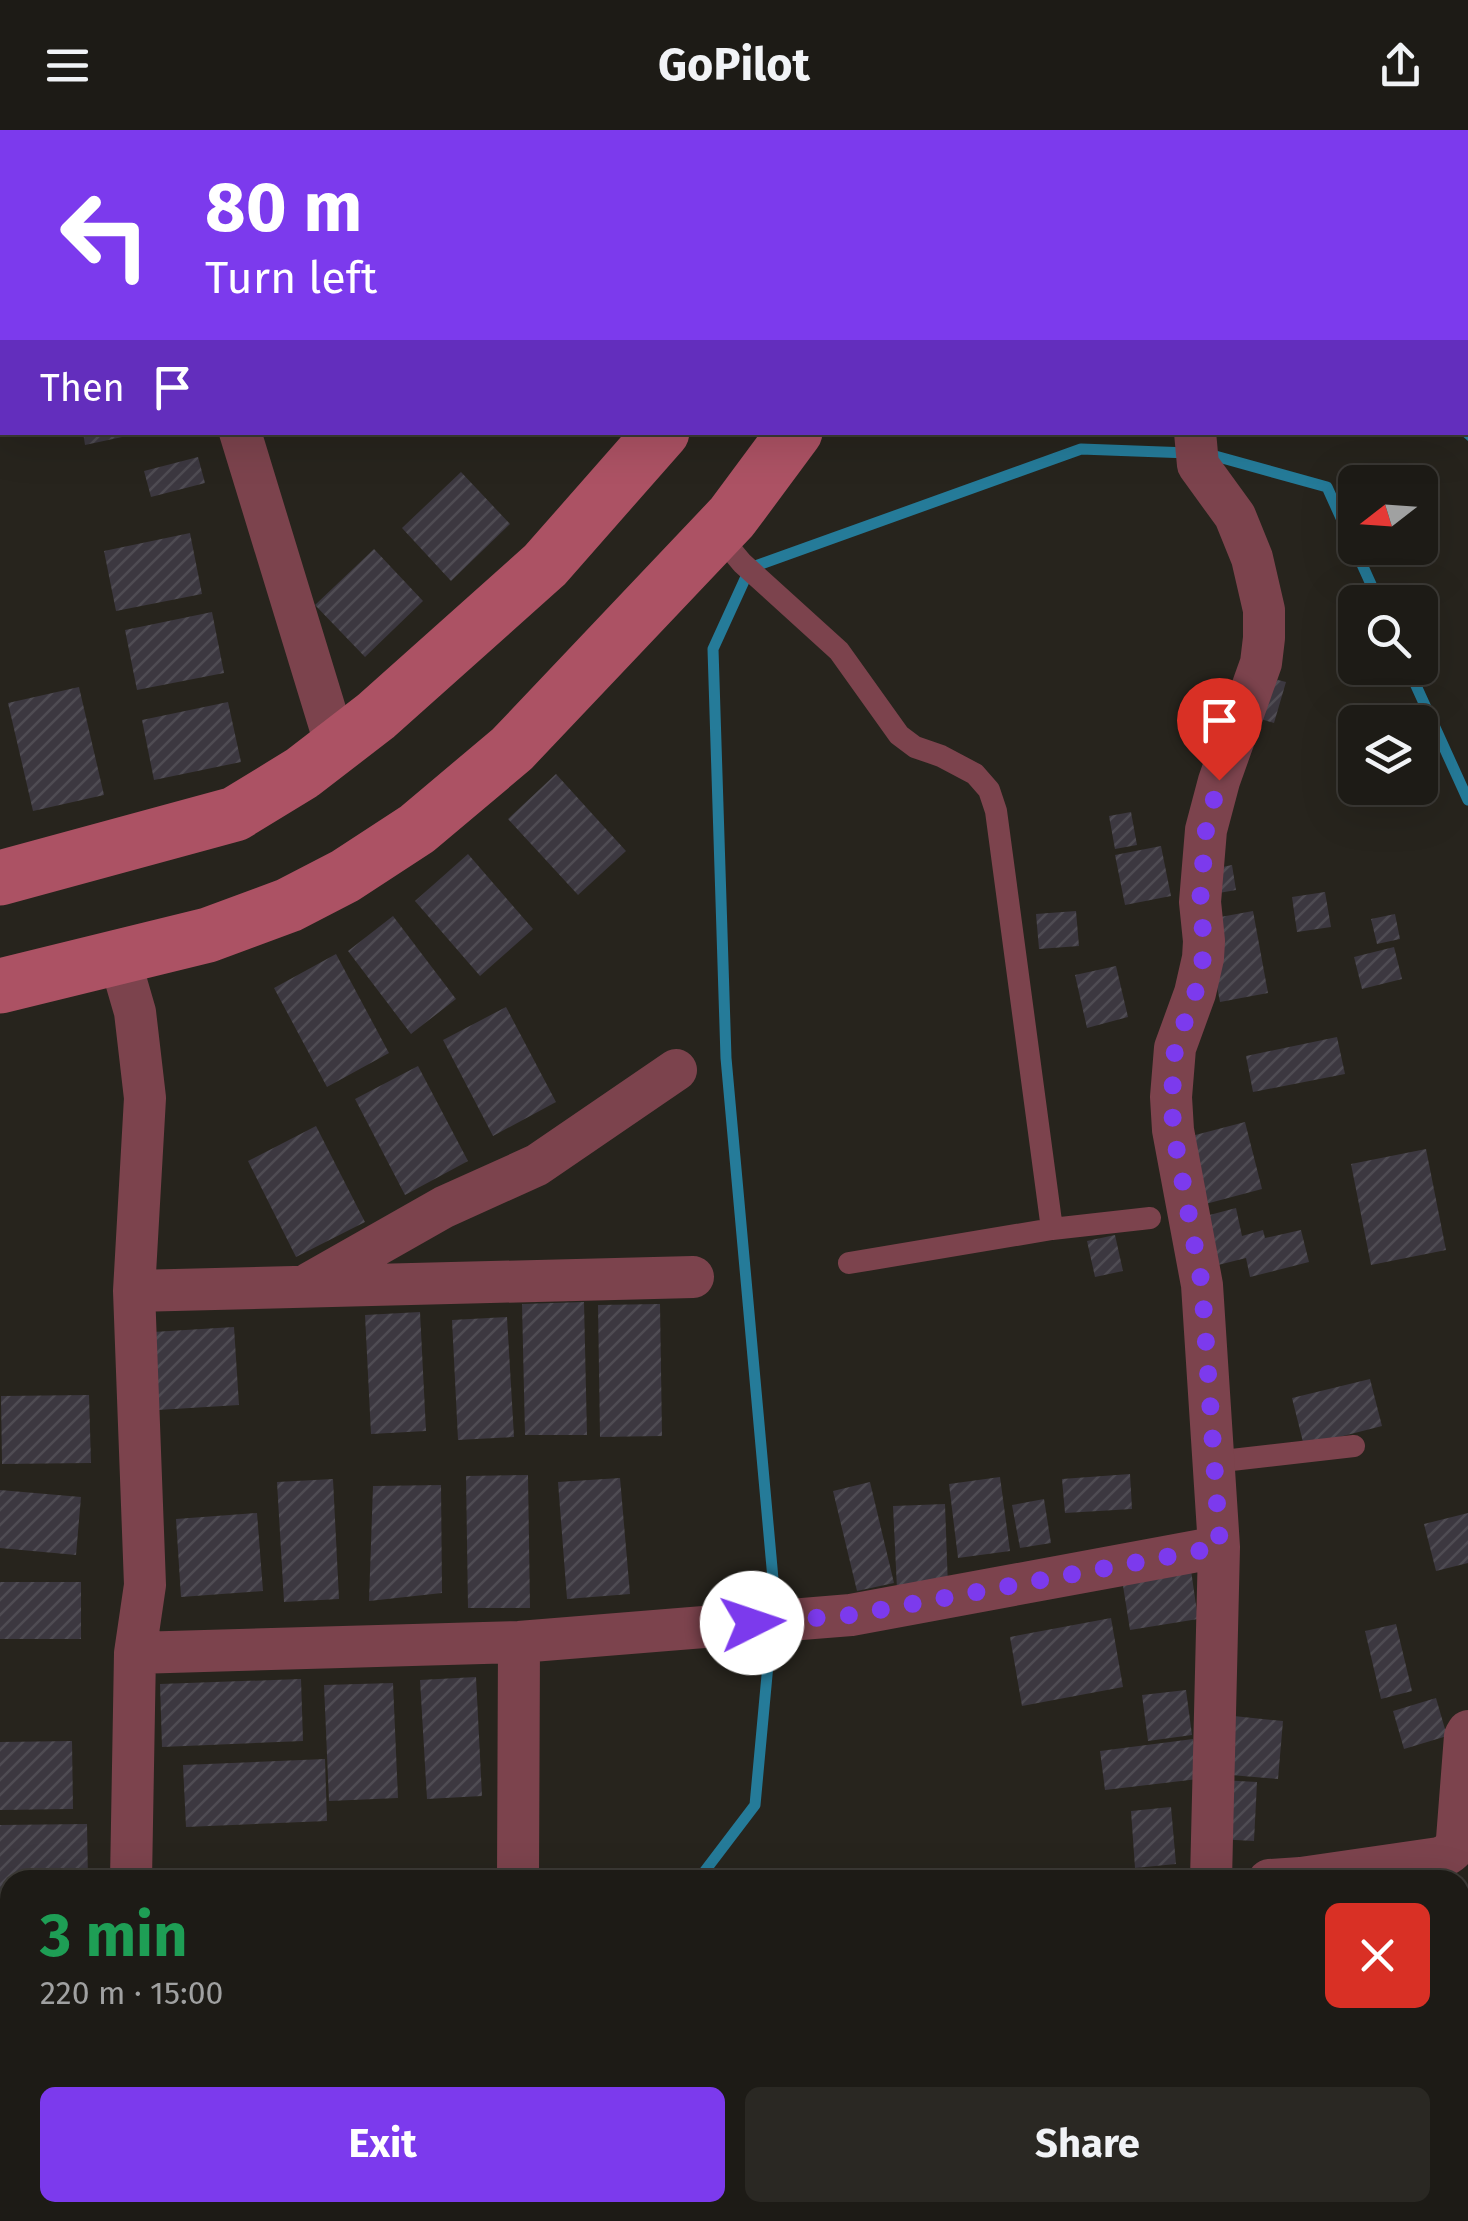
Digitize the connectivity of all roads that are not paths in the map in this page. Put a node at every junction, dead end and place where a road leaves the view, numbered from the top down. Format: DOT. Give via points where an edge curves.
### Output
graph roads {
  1 [pos="241,435"];
  2 [pos="659,435"];
  3 [pos="793,435"];
  4 [pos="1196,449"];
  5 [pos="730,548"];
  6 [pos="336,746"];
  7 [pos="0,878"];
  8 [pos="119,957"];
  9 [pos="0,986"];
  10 [pos="676,1070"];
  11 [pos="1150,1218"];
  12 [pos="1052,1229"];
  13 [pos="849,1263"];
  14 [pos="693,1277"];
  15 [pos="306,1285"];
  16 [pos="134,1291"];
  17 [pos="1354,1446"];
  18 [pos="1214,1462"];
  19 [pos="1220,1547"];
  20 [pos="519,1642"];
  21 [pos="135,1653"];
  22 [pos="1468,1731"];
  23 [pos="131,1870"];
  24 [pos="518,1870"];
  25 [pos="1211,1870"];
  26 [pos="1356,1870"];
  1 -- 6 [label="street"];
  2 -- 6 [label="street" via="545,565"];
  3 -- 5 [label="street" via="732,517"];
  4 -- 18 [label="street" via="1236,516 1264,610 1261,663 1206,830 1203,958 1175,1048 1172,1096 1202,1285"];
  5 -- 8 [label="street" via="417,829 290,906"];
  5 -- 12 [label="lane" via="840,651 898,735 975,774 989,790"];
  6 -- 7 [label="street" via="236,814"];
  8 -- 9 [label="street"];
  8 -- 16 [label="street" via="135,1012 146,1098"];
  10 -- 15 [label="street" via="536,1166 444,1206"];
  11 -- 12 [label="lane"];
  12 -- 13 [label="lane"];
  14 -- 15 [label="street"];
  15 -- 16 [label="street"];
  16 -- 21 [label="street" via="145,1586"];
  17 -- 18 [label="lane"];
  18 -- 19 [label="street"];
  19 -- 20 [label="street" via="852,1615"];
  19 -- 25 [label="street"];
  20 -- 21 [label="street"];
  20 -- 24 [label="street"];
  21 -- 23 [label="street"];
  22 -- 26 [label="street" via="1455,1848 1439,1858"];
}
